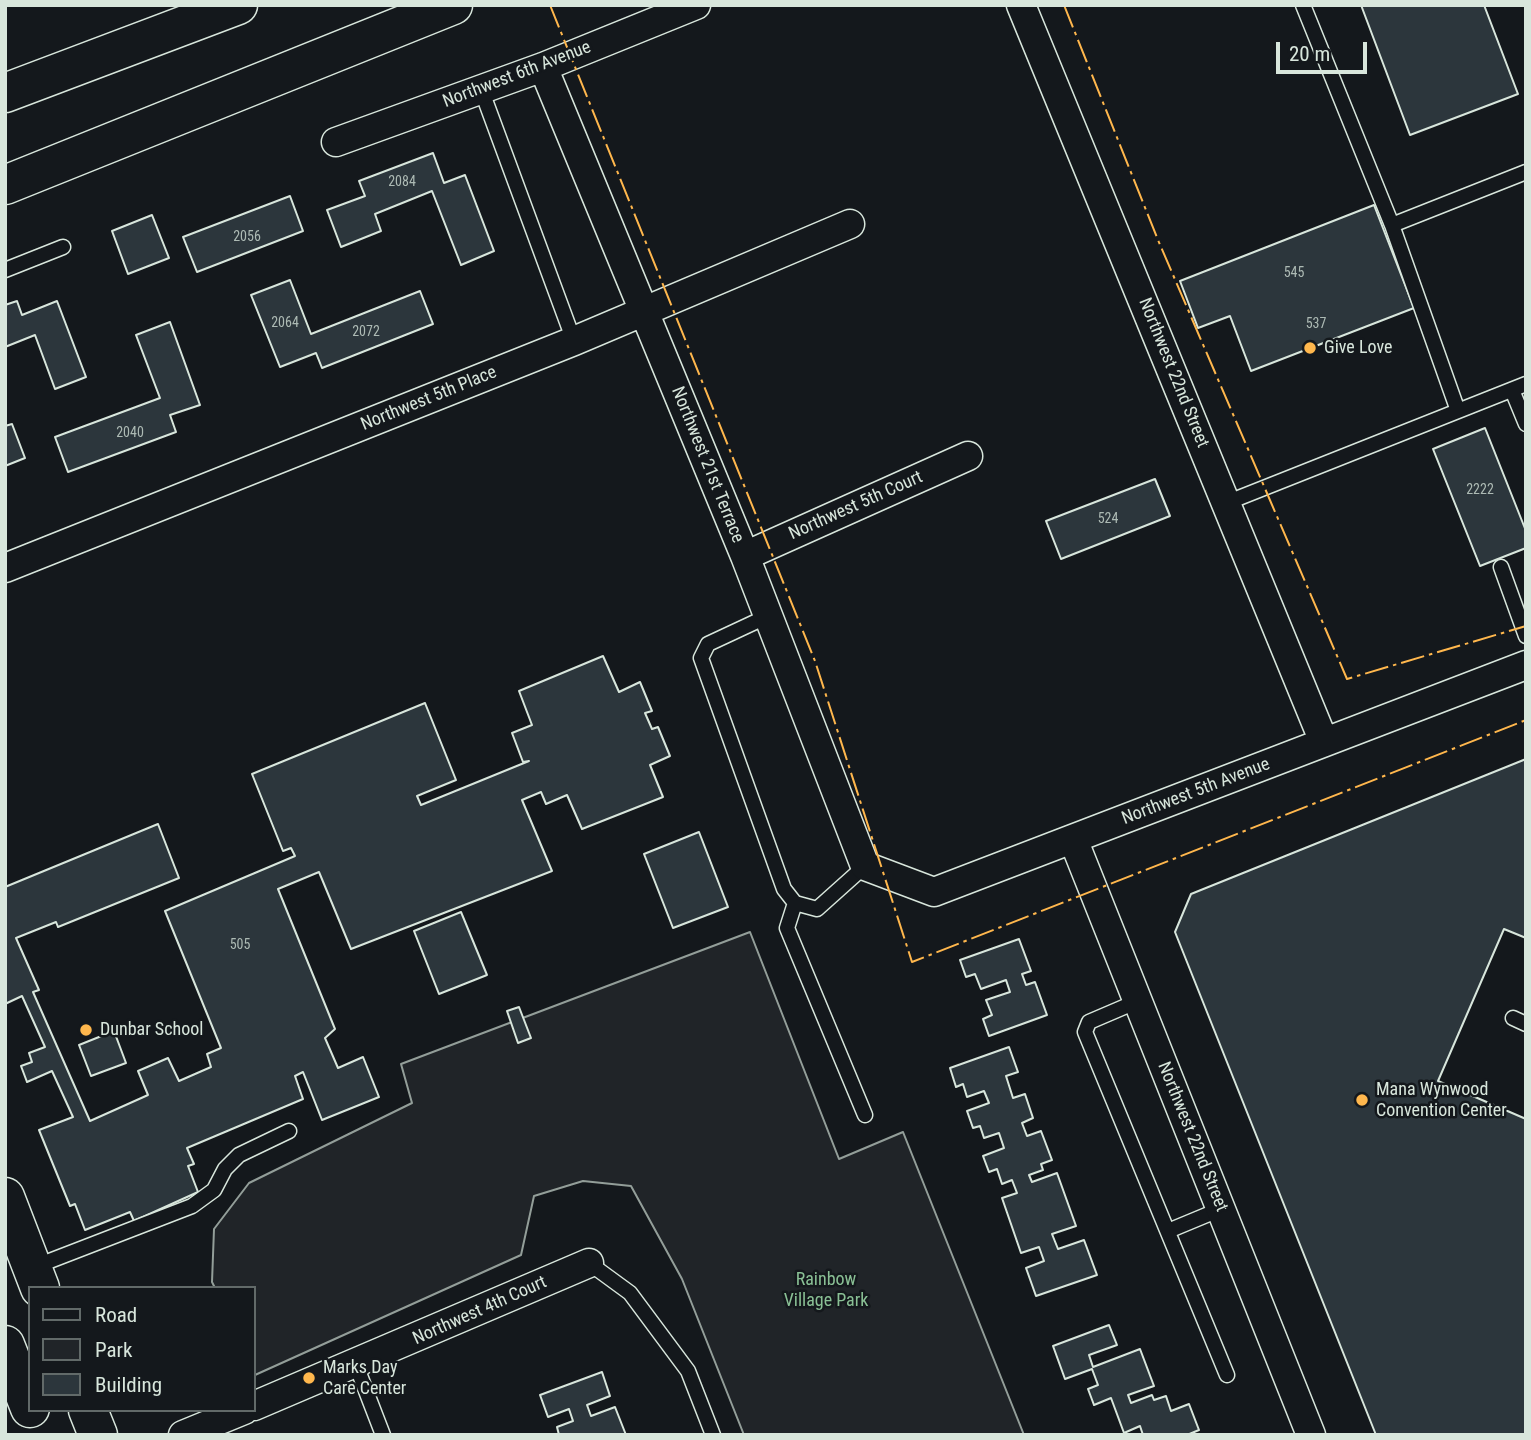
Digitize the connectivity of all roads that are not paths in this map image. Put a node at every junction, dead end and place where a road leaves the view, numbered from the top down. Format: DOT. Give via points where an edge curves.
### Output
graph roads {
  1 [pos="238,5"];
  2 [pos="453,5"];
  3 [pos="696,5"];
  4 [pos="1021,5"];
  5 [pos="1303,5"];
  6 [pos="543,67"];
  7 [pos="481,89"];
  8 [pos="5,93"];
  9 [pos="336,142"];
  10 [pos="1526,173"];
  11 [pos="5,186"];
  12 [pos="850,224"];
  13 [pos="1392,225"];
  14 [pos="64,247"];
  15 [pos="5,270"];
  16 [pos="643,309"];
  17 [pos="574,341"];
  18 [pos="1526,384"];
  19 [pos="1511,390"];
  20 [pos="1458,411"];
  21 [pos="1526,424"];
  22 [pos="968,456"];
  23 [pos="1226,503"];
  24 [pos="745,556"];
  25 [pos="1501,567"];
  26 [pos="5,568"];
  27 [pos="768,616"];
  28 [pos="1526,636"];
  29 [pos="1526,665"];
  30 [pos="1324,742"];
  31 [pos="1073,839"];
  32 [pos="865,866"];
  33 [pos="795,903"];
  34 [pos="1138,1001"];
  35 [pos="865,1115"];
  36 [pos="289,1131"];
  37 [pos="5,1197"];
  38 [pos="1221,1209"];
  39 [pos="1168,1231"];
  40 [pos="589,1263"];
  41 [pos="36,1278"];
  42 [pos="5,1345"];
  43 [pos="356,1365"];
  44 [pos="1227,1375"];
  45 [pos="28,1404"];
  46 [pos="256,1405"];
  47 [pos="31,1412"];
  48 [pos="89,1412"];
  49 [pos="239,1412"];
  50 [pos="40,1435"];
  51 [pos="98,1435"];
  52 [pos="183,1435"];
  53 [pos="383,1435"];
  54 [pos="713,1435"];
  55 [pos="1311,1435"];
  1 -- 8 [label="main road"];
  2 -- 11 [label="main road"];
  3 -- 6 [label="street, Northwest 6th Avenue"];
  4 -- 23 [label="street, Northwest 22nd Street"];
  5 -- 13 [label="lane"];
  6 -- 7 [label="street, Northwest 6th Avenue"];
  6 -- 16 [label="street, Northwest 21st Terrace"];
  7 -- 9 [label="street, Northwest 6th Avenue"];
  7 -- 17 [label="lane"];
  10 -- 13 [label="lane"];
  12 -- 16 [label="street, Northwest 5th Place"];
  13 -- 20 [label="lane"];
  14 -- 15 [label="lane"];
  16 -- 17 [label="street, Northwest 5th Place"];
  16 -- 24 [label="street, Northwest 21st Terrace"];
  17 -- 26 [label="street, Northwest 5th Place"];
  18 -- 19 [label="lane"];
  19 -- 20 [label="lane"];
  19 -- 21 [label="lane"];
  20 -- 23 [label="lane"];
  22 -- 24 [label="street, Northwest 5th Court"];
  23 -- 30 [label="street, Northwest 22nd Street"];
  24 -- 27 [label="street, Northwest 21st Terrace"];
  25 -- 28 [label="lane"];
  27 -- 32 [label="street, Northwest 21st Terrace"];
  27 -- 33 [label="lane" via="708,644 701,658 784,889"];
  29 -- 30 [label="street, Northwest 5th Avenue"];
  30 -- 31 [label="street, Northwest 5th Avenue"];
  31 -- 32 [label="street, Northwest 5th Avenue" via="934,892"];
  31 -- 34 [label="street, Northwest 22nd Street"];
  32 -- 33 [label="lane" via="817,909"];
  33 -- 35 [label="lane" via="787,928"];
  34 -- 38 [label="street, Northwest 22nd Street"];
  34 -- 39 [label="lane" via="1089,1022 1085,1032"];
  36 -- 41 [label="lane" via="239,1155 214,1190 192,1206"];
  37 -- 41 [label="main road"];
  38 -- 39 [label="lane"];
  38 -- 55 [label="street, Northwest 22nd Street"];
  39 -- 44 [label="lane"];
  40 -- 43 [label="street, Northwest 4th Court"];
  40 -- 54 [label="lane" via="630,1293 688,1371"];
  42 -- 45 [label="main road"];
  43 -- 46 [label="street, Northwest 4th Court"];
  43 -- 53 [label="lane"];
  47 -- 50 [label="main road"];
  48 -- 51 [label="main road"];
  49 -- 52 [label="street"];
}
